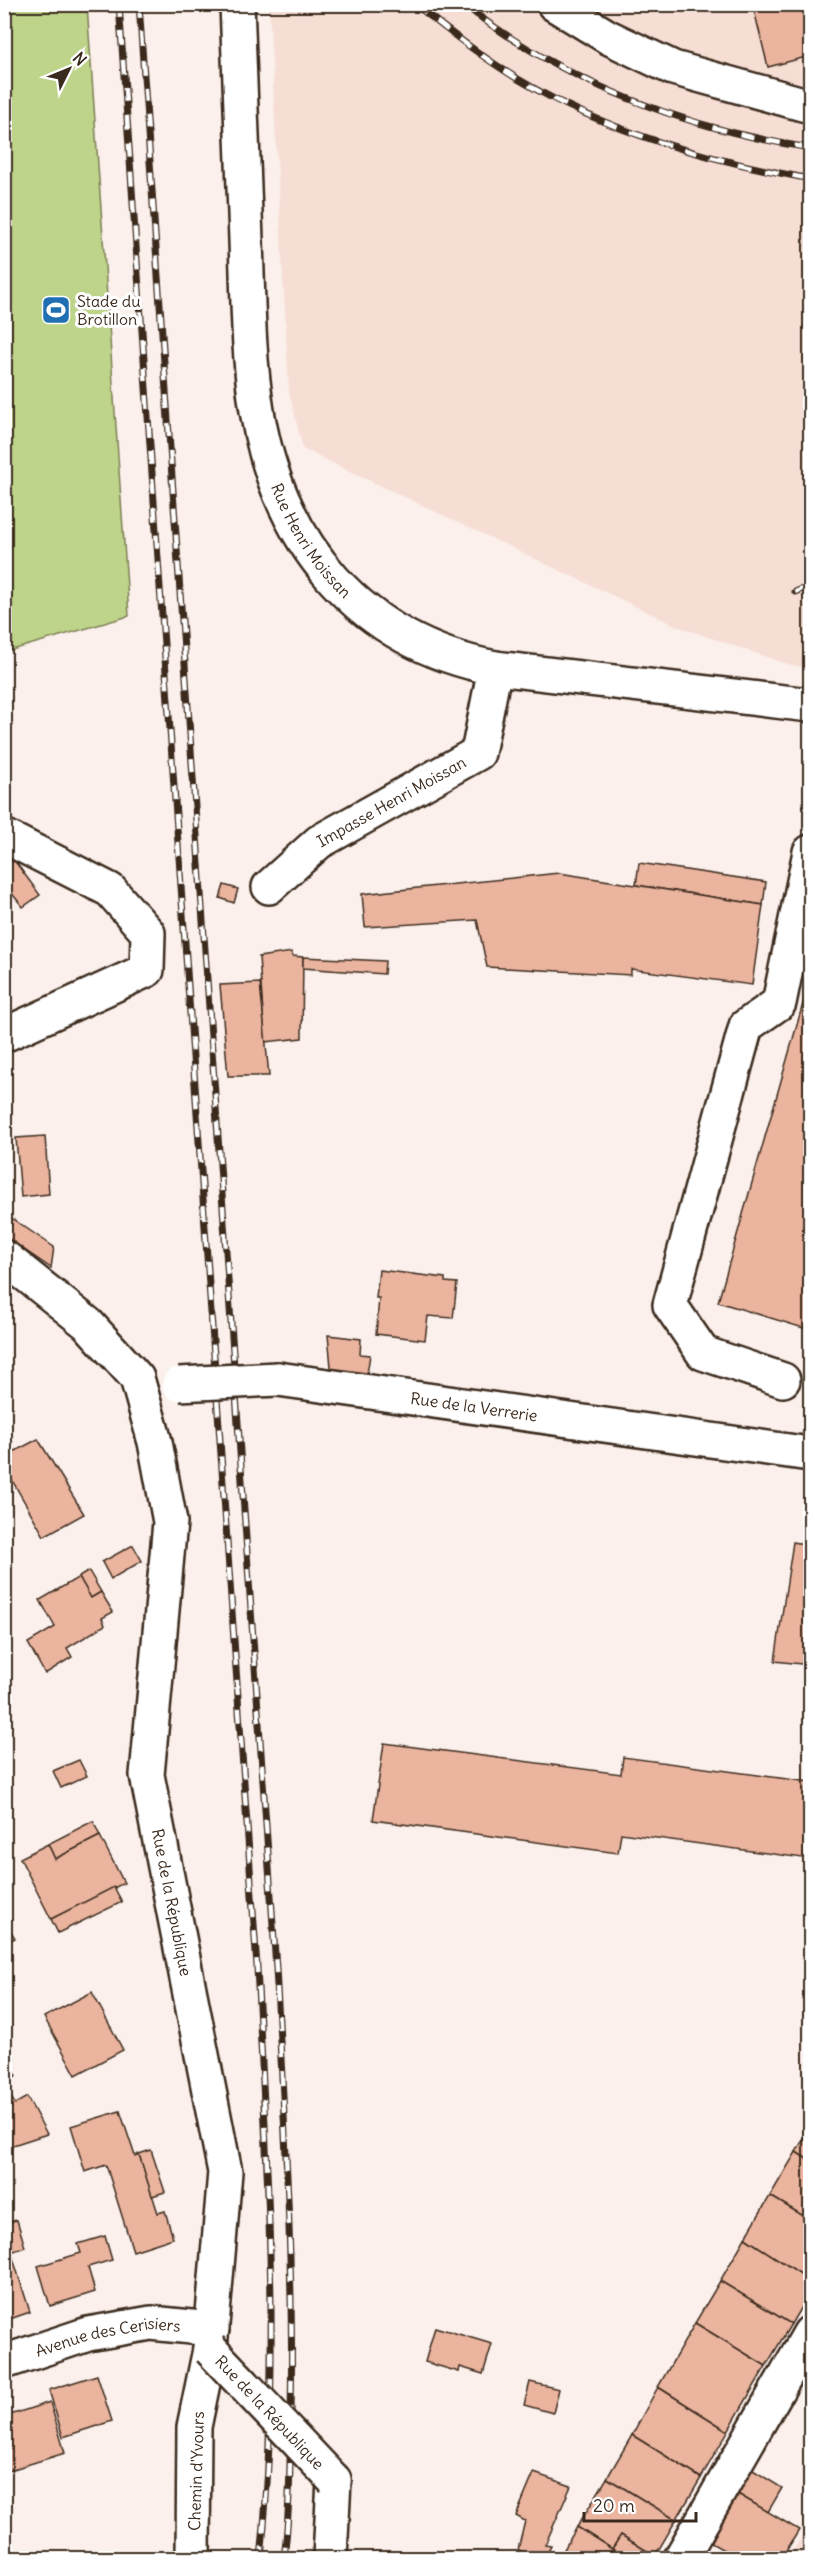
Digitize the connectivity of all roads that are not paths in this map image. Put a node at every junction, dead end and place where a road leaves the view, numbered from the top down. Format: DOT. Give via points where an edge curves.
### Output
graph roads {
  1 [pos="237,4"];
  2 [pos="554,4"];
  3 [pos="810,106"];
  4 [pos="495,668"];
  5 [pos="810,705"];
  6 [pos="4,836"];
  7 [pos="810,852"];
  8 [pos="268,887"];
  9 [pos="4,1035"];
  10 [pos="4,1257"];
  11 [pos="137,1378"];
  12 [pos="783,1380"];
  13 [pos="810,1454"];
  14 [pos="810,2333"];
  15 [pos="211,2339"];
  16 [pos="4,2362"];
  17 [pos="193,2559"];
  18 [pos="330,2559"];
  19 [pos="681,2559"];
  1 -- 4 [label="street, Rue Henri Moissan" via="249,312 257,410 283,505 317,560 363,608 427,648"];
  2 -- 3 [label="street" via="608,38 673,68"];
  4 -- 5 [label="street, Rue Henri Moissan"];
  4 -- 8 [label="street, Impasse Henri Moissan" via="478,753 319,842"];
  6 -- 9 [label="street" via="110,890 148,933 147,970"];
  7 -- 12 [label="street" via="778,1003 746,1026 670,1305 703,1353"];
  10 -- 11 [label="street, Rue de la République" via="88,1324"];
  11 -- 13 [label="street, Rue de la Verrerie, bridge" via="179,1384 278,1379"];
  11 -- 15 [label="street, Rue de la République" via="155,1442 170,1522 147,1775 225,2172"];
  14 -- 19 [label="street"];
  15 -- 16 [label="street, Avenue des Cerisiers" via="151,2323 88,2334"];
  15 -- 17 [label="street, Chemin d'Yvours" via="194,2427"];
  15 -- 18 [label="street, Rue de la République, bridge" via="334,2480"];
}
